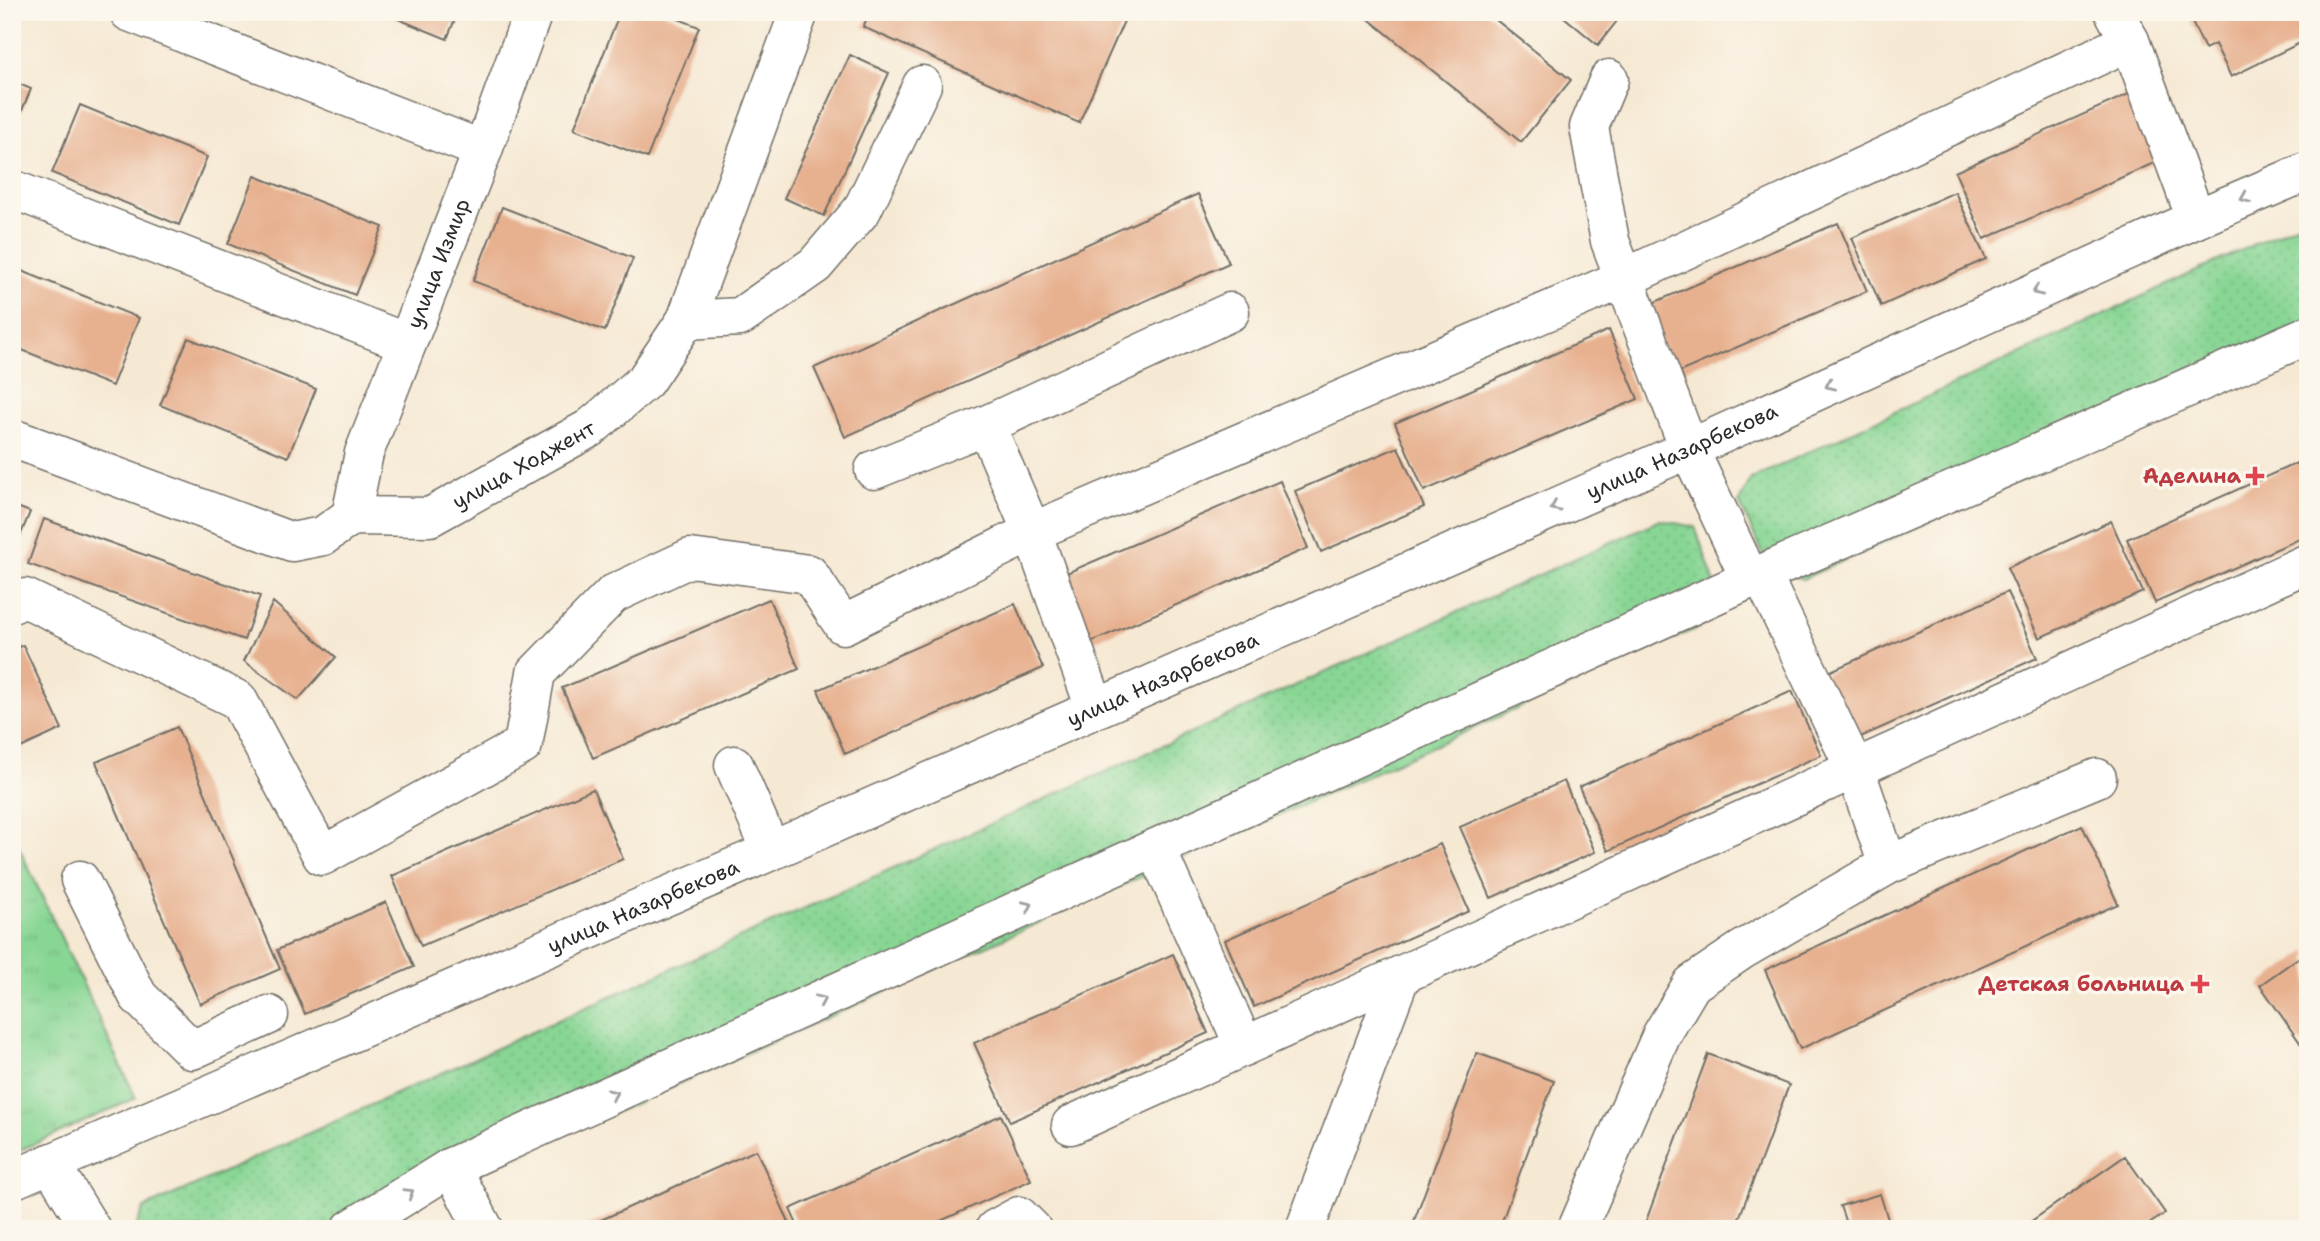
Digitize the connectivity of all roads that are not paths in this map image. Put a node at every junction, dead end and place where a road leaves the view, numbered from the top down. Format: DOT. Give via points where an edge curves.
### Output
graph roads {
  1 [pos="128,12"];
  2 [pos="533,12"];
  3 [pos="799,12"];
  4 [pos="2122,27"];
  5 [pos="1609,79"];
  6 [pos="922,85"];
  7 [pos="483,150"];
  8 [pos="2308,171"];
  9 [pos="12,189"];
  10 [pos="2196,219"];
  11 [pos="1623,279"];
  12 [pos="1230,312"];
  13 [pos="687,320"];
  14 [pos="2308,335"];
  15 [pos="407,343"];
  16 [pos="986,425"];
  17 [pos="12,438"];
  18 [pos="1689,449"];
  19 [pos="874,470"];
  20 [pos="351,516"];
  21 [pos="1032,531"];
  22 [pos="2308,563"];
  23 [pos="1756,577"];
  24 [pos="12,604"];
  25 [pos="1095,708"];
  26 [pos="734,765"];
  27 [pos="1855,769"];
  28 [pos="2097,778"];
  29 [pos="1156,848"];
  30 [pos="771,851"];
  31 [pos="1888,865"];
  32 [pos="80,880"];
  33 [pos="1401,975"];
  34 [pos="269,1015"];
  35 [pos="1244,1046"];
  36 [pos="192,1050"];
  37 [pos="202,1097"];
  38 [pos="1071,1125"];
  39 [pos="50,1163"];
  40 [pos="451,1167"];
  41 [pos="12,1180"];
  42 [pos="91,1229"];
  43 [pos="351,1229"];
  44 [pos="484,1229"];
  45 [pos="995,1229"];
  46 [pos="1032,1229"];
  47 [pos="1305,1229"];
  48 [pos="1577,1229"];
  1 -- 7 [label="street"];
  2 -- 7 [label="street, улица Измир"];
  3 -- 13 [label="street, улица Ходжент"];
  4 -- 10 [label="street"];
  4 -- 11 [label="street"];
  5 -- 11 [label="street" via="1589,127 1610,241"];
  6 -- 13 [label="street" via="862,210 816,265 740,317"];
  7 -- 15 [label="street, улица Измир"];
  8 -- 10 [label="street, улица Назарбекова, one-way"];
  9 -- 15 [label="street"];
  10 -- 18 [label="street, улица Назарбекова, one-way"];
  11 -- 18 [label="street"];
  11 -- 21 [label="street"];
  12 -- 16 [label="street"];
  13 -- 20 [label="street, улица Ходжент" via="645,381 590,428 430,517"];
  14 -- 23 [label="street"];
  15 -- 20 [label="street, улица Измир" via="364,453"];
  16 -- 19 [label="street"];
  16 -- 21 [label="street"];
  17 -- 20 [label="street" via="292,542 323,536"];
  18 -- 23 [label="street"];
  18 -- 25 [label="street, улица Назарбекова, one-way"];
  21 -- 24 [label="street" via="843,625 809,574 690,558 613,594 536,673 523,745 322,856 238,700 25,598"];
  21 -- 25 [label="street"];
  22 -- 27 [label="street"];
  23 -- 27 [label="street"];
  23 -- 29 [label="street"];
  25 -- 30 [label="street, улица Назарбекова"];
  26 -- 30 [label="street"];
  27 -- 31 [label="street"];
  27 -- 33 [label="street"];
  28 -- 31 [label="street"];
  29 -- 35 [label="street"];
  40 -- 29 [label="street, one-way"];
  30 -- 37 [label="street, улица Назарбекова"];
  31 -- 48 [label="street" via="1692,984 1662,1034"];
  32 -- 36 [label="street" via="138,996"];
  33 -- 35 [label="street"];
  33 -- 47 [label="street"];
  34 -- 36 [label="street"];
  35 -- 38 [label="street"];
  36 -- 37 [label="street"];
  37 -- 39 [label="street, улица Назарбекова"];
  39 -- 41 [label="street, улица Назарбекова"];
  39 -- 42 [label="street"];
  43 -- 40 [label="street, one-way"];
  40 -- 44 [label="street"];
  45 -- 46 [label="street" via="1019,1216"];
}
